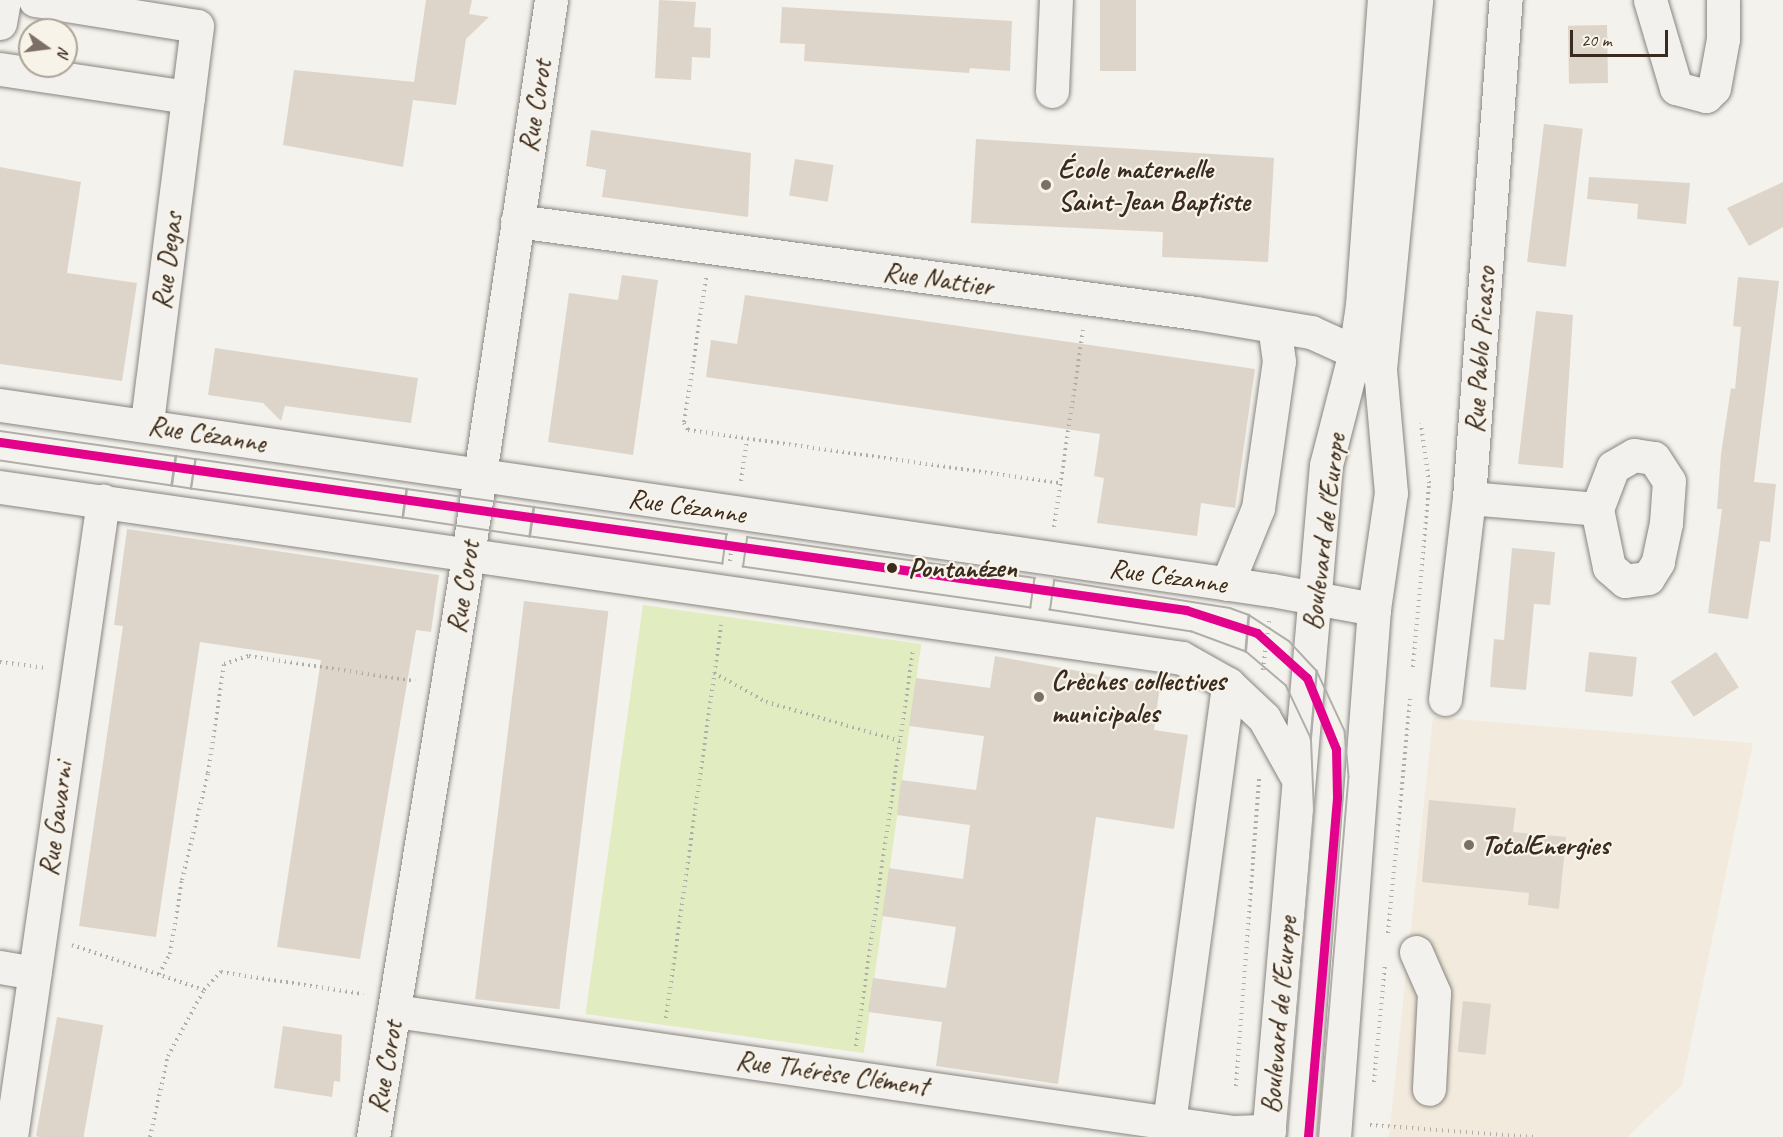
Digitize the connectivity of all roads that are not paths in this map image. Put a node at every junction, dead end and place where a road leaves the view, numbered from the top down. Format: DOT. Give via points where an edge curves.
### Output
graph roads {
  1 [pos="4,0"];
  2 [pos="34,0"];
  3 [pos="551,0"];
  4 [pos="1056,0"];
  5 [pos="1384,0"];
  6 [pos="1416,0"];
  7 [pos="1506,0"];
  8 [pos="1650,0"];
  9 [pos="1722,0"];
  10 [pos="0,23"];
  11 [pos="0,69"];
  12 [pos="1052,91"];
  13 [pos="188,97"];
  14 [pos="517,220"];
  15 [pos="1274,326"];
  16 [pos="1356,352"];
  17 [pos="0,405"];
  18 [pos="147,424"];
  19 [pos="479,476"];
  20 [pos="0,487"];
  21 [pos="1469,498"];
  22 [pos="103,501"];
  23 [pos="1598,509"];
  24 [pos="469,552"];
  25 [pos="1227,584"];
  26 [pos="1315,599"];
  27 [pos="1374,609"];
  28 [pos="1228,684"];
  29 [pos="1445,699"];
  30 [pos="1297,777"];
  31 [pos="1416,952"];
  32 [pos="0,968"];
  33 [pos="34,973"];
  34 [pos="396,1005"];
  35 [pos="1429,1089"];
  36 [pos="1168,1129"];
  37 [pos="1268,1134"];
  38 [pos="11,1137"];
  39 [pos="373,1137"];
  40 [pos="1334,1137"];
  1 -- 10 [label="street"];
  2 -- 13 [label="street, Rue Degas" via="197,26"];
  3 -- 14 [label="street, Rue Corot"];
  4 -- 12 [label="street"];
  5 -- 16 [label="street, Boulevard de l'Europe"];
  6 -- 27 [label="street, Boulevard de l'Europe" via="1380,369 1391,493"];
  7 -- 21 [label="street, Rue Pablo Picasso"];
  8 -- 9 [label="street" via="1676,88 1690,96 1706,96 1714,87 1723,39"];
  11 -- 13 [label="street"];
  13 -- 18 [label="street, Rue Degas"];
  14 -- 15 [label="street, Rue Nattier"];
  14 -- 19 [label="street, Rue Corot"];
  15 -- 16 [label="street, Rue Nattier" via="1311,332"];
  15 -- 25 [label="street" via="1279,361 1258,508"];
  16 -- 26 [label="street, Boulevard de l'Europe" via="1326,465"];
  17 -- 18 [label="street, Rue Cézanne"];
  18 -- 19 [label="street, Rue Cézanne"];
  19 -- 24 [label="street, Rue Corot"];
  19 -- 25 [label="street, Rue Cézanne"];
  20 -- 22 [label="street"];
  21 -- 23 [label="street"];
  21 -- 29 [label="street, Rue Pablo Picasso"];
  22 -- 24 [label="street"];
  22 -- 33 [label="street, Rue Gavarni"];
  24 -- 28 [label="street" via="1182,658"];
  24 -- 34 [label="street, Rue Corot"];
  25 -- 26 [label="street, Rue Cézanne"];
  26 -- 27 [label="street, Rue Cézanne"];
  26 -- 30 [label="street, Boulevard de l'Europe"];
  27 -- 40 [label="street, Boulevard de l'Europe"];
  28 -- 30 [label="street" via="1264,718"];
  28 -- 36 [label="street"];
  30 -- 37 [label="street, Boulevard de l'Europe"];
  31 -- 35 [label="street" via="1434,993"];
  32 -- 33 [label="street"];
  33 -- 38 [label="street, Rue Gavarni"];
  34 -- 36 [label="street, Rue Thérèse Clément" via="661,1049 852,1075"];
  34 -- 39 [label="street, Rue Corot"];
  36 -- 37 [label="street, Rue Thérèse Clément"];
}
